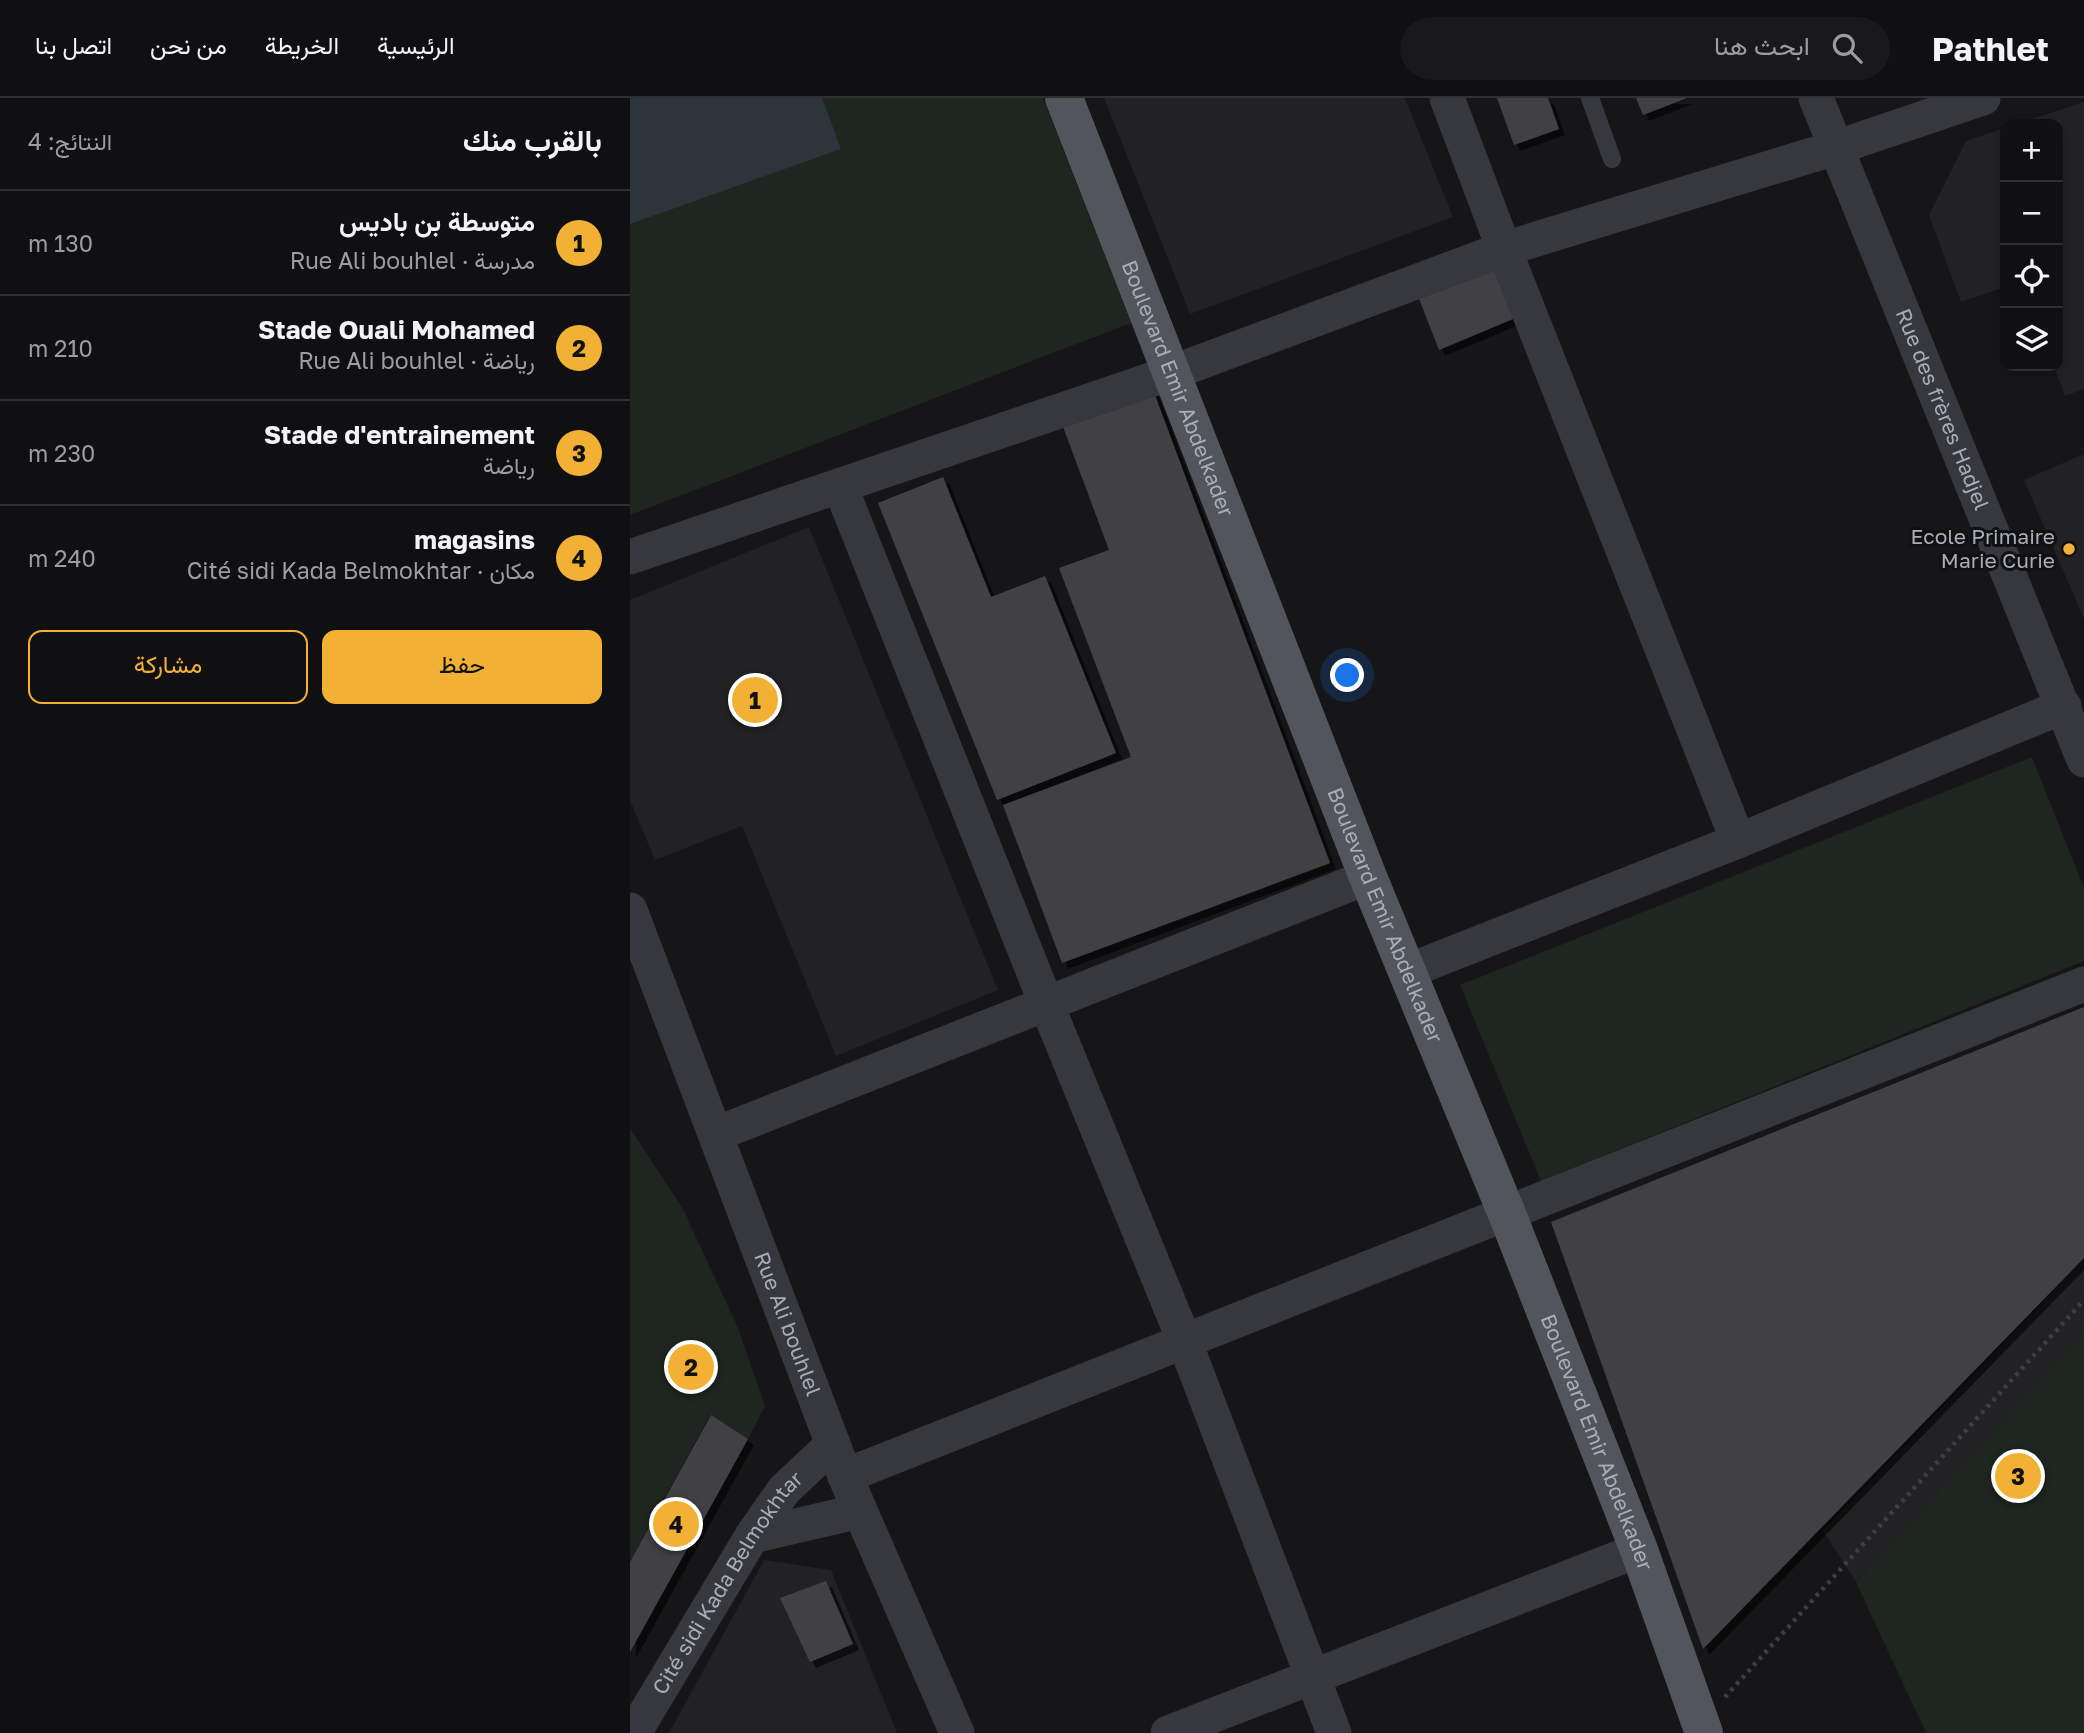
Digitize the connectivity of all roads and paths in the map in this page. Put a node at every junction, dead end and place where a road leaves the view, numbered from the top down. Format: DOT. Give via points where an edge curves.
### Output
graph roads {
  1 [pos="1064,98"];
  2 [pos="1447,98"];
  3 [pos="1590,98"];
  4 [pos="1816,98"];
  5 [pos="1983,98"];
  6 [pos="1835,148"];
  7 [pos="1612,159"];
  8 [pos="1504,249"];
  9 [pos="1171,373"];
  10 [pos="840,486"];
  11 [pos="630,557"];
  12 [pos="2064,706"];
  13 [pos="2084,760"];
  14 [pos="1738,841"];
  15 [pos="1368,877"];
  16 [pos="630,910"];
  17 [pos="1408,971"];
  18 [pos="2084,984"];
  19 [pos="1046,1003"];
  20 [pos="716,1135"];
  21 [pos="1507,1214"];
  22 [pos="2084,1300"];
  23 [pos="1184,1340"];
  24 [pos="833,1444"];
  25 [pos="845,1476"];
  26 [pos="860,1511"];
  27 [pos="752,1536"];
  28 [pos="1639,1550"];
  29 [pos="1311,1676"];
  30 [pos="1703,1729"];
  31 [pos="634,1733"];
  32 [pos="957,1733"];
  33 [pos="1168,1733"];
  34 [pos="1334,1733"];
  1 -- 9 [label="main road, Boulevard Emir Abdelkader"];
  2 -- 8 [label="street"];
  3 -- 7 [label="lane"];
  4 -- 6 [label="street, Rue des frères Hadjel"];
  5 -- 6 [label="street"];
  6 -- 8 [label="street"];
  6 -- 12 [label="street, Rue des frères Hadjel"];
  8 -- 9 [label="street"];
  8 -- 14 [label="street"];
  9 -- 10 [label="street"];
  9 -- 15 [label="main road, Boulevard Emir Abdelkader"];
  10 -- 11 [label="street"];
  10 -- 19 [label="street"];
  12 -- 13 [label="street, Rue des frères Hadjel"];
  12 -- 14 [label="street"];
  14 -- 17 [label="street"];
  15 -- 17 [label="main road, Boulevard Emir Abdelkader"];
  15 -- 19 [label="street"];
  16 -- 20 [label="street, Rue Ali bouhlel"];
  17 -- 21 [label="main road, Boulevard Emir Abdelkader"];
  18 -- 21 [label="street"];
  19 -- 20 [label="street"];
  19 -- 23 [label="street"];
  20 -- 24 [label="street, Rue Ali bouhlel"];
  21 -- 23 [label="street"];
  21 -- 28 [label="main road, Boulevard Emir Abdelkader"];
  22 -- 30 [label="path"];
  23 -- 25 [label="street"];
  23 -- 29 [label="street"];
  24 -- 25 [label="street, Rue Ali bouhlel"];
  24 -- 27 [label="street, Cité sidi Kada Belmokhtar" via="784,1490"];
  25 -- 26 [label="street, Rue Ali bouhlel"];
  26 -- 27 [label="street"];
  26 -- 32 [label="street, Rue Ali bouhlel"];
  27 -- 31 [label="street, Cité sidi Kada Belmokhtar"];
  28 -- 29 [label="street"];
  28 -- 30 [label="main road, Boulevard Emir Abdelkader"];
  29 -- 33 [label="street"];
  29 -- 34 [label="street"];
}
